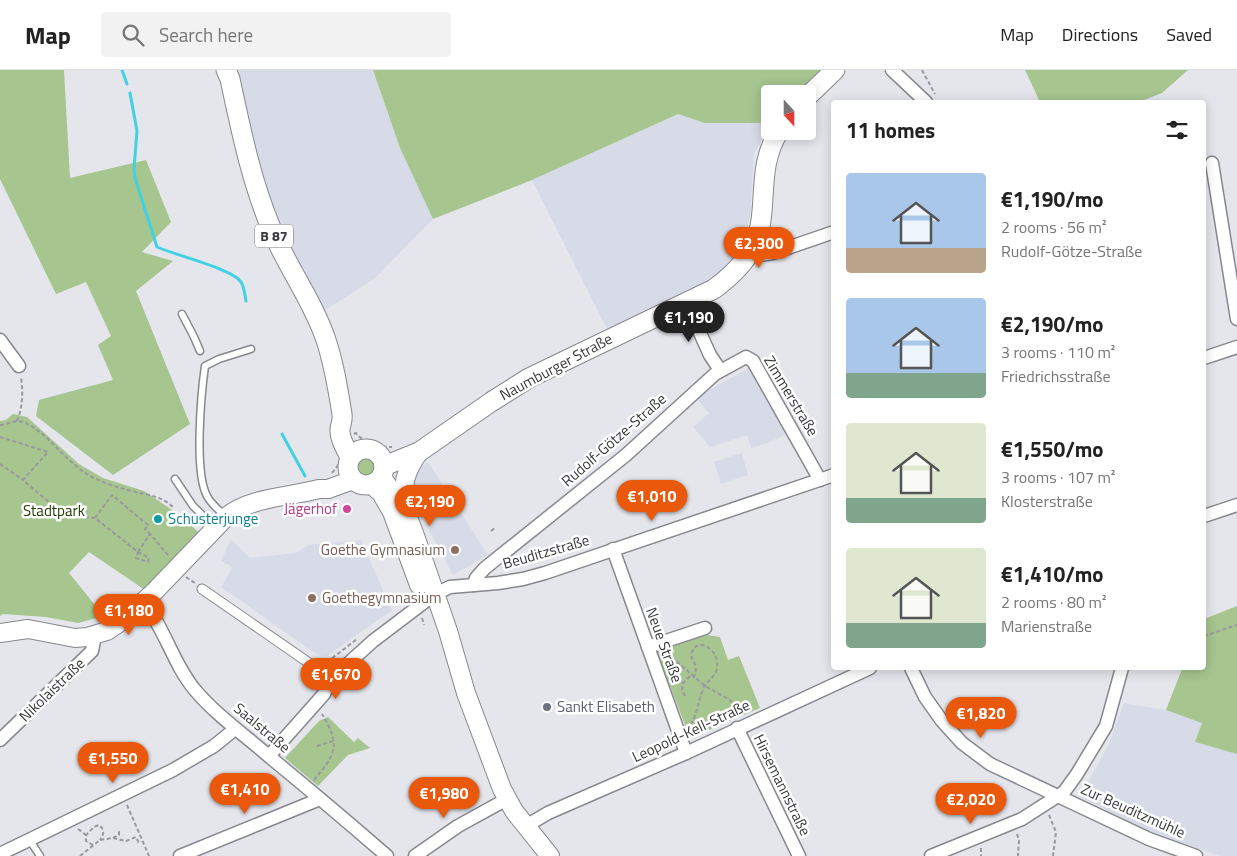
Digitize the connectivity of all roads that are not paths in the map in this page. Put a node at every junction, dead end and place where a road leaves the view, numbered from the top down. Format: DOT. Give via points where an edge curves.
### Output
graph roads {
  1 [pos="226,70"];
  2 [pos="835,70"];
  3 [pos="892,70"];
  4 [pos="816,88"];
  5 [pos="931,98"];
  6 [pos="775,140"];
  7 [pos="1212,163"];
  8 [pos="831,233"];
  9 [pos="750,251"];
  10 [pos="686,302"];
  11 [pos="182,314"];
  12 [pos="1237,319"];
  13 [pos="0,340"];
  14 [pos="1237,346"];
  15 [pos="251,349"];
  16 [pos="200,351"];
  17 [pos="1206,357"];
  18 [pos="18,366"];
  19 [pos="720,370"];
  20 [pos="426,448"];
  21 [pos="363,459"];
  22 [pos="831,476"];
  23 [pos="175,480"];
  24 [pos="820,480"];
  25 [pos="1237,505"];
  26 [pos="406,512"];
  27 [pos="1206,515"];
  28 [pos="221,523"];
  29 [pos="612,549"];
  30 [pos="474,585"];
  31 [pos="202,589"];
  32 [pos="431,599"];
  33 [pos="143,602"];
  34 [pos="705,628"];
  35 [pos="0,633"];
  36 [pos="95,635"];
  37 [pos="648,649"];
  38 [pos="866,670"];
  39 [pos="912,670"];
  40 [pos="1121,670"];
  41 [pos="328,677"];
  42 [pos="737,728"];
  43 [pos="235,729"];
  44 [pos="0,740"];
  45 [pos="686,752"];
  46 [pos="269,756"];
  47 [pos="1057,795"];
  48 [pos="320,799"];
  49 [pos="507,799"];
  50 [pos="526,826"];
  51 [pos="29,839"];
  52 [pos="0,854"];
  53 [pos="40,856"];
  54 [pos="180,856"];
  55 [pos="387,856"];
  56 [pos="415,856"];
  57 [pos="550,856"];
  58 [pos="799,856"];
  59 [pos="931,856"];
  60 [pos="1196,856"];
  1 -- 21 [label="main road, B 87" via="257,192 288,265 322,329"];
  2 -- 4 [label="main road"];
  3 -- 5 [label="street"];
  6 -- 9 [label="main road, Naumburger Straße" via="766,159 760,221"];
  7 -- 12 [label="street"];
  8 -- 9 [label="street" via="773,253 759,255"];
  9 -- 10 [label="main road, Naumburger Straße" via="724,282"];
  10 -- 19 [label="street"];
  10 -- 20 [label="main road, Naumburger Straße" via="522,382"];
  11 -- 16 [label="lane"];
  13 -- 18 [label="street"];
  14 -- 17 [label="street"];
  15 -- 28 [label="lane" via="204,364 199,426 203,486"];
  19 -- 24 [label="street, Zimmerstraße" via="746,357 753,361"];
  19 -- 30 [label="street, Rudolf-Götze-Straße" via="626,455 486,568"];
  20 -- 21 [label="main road, Naumburger Straße"];
  20 -- 26 [label="main road" via="408,468 403,486"];
  21 -- 26 [label="main road"];
  21 -- 28 [label="main road" via="319,489 251,503 236,509"];
  21 -- 32 [label="main road" via="392,512"];
  22 -- 24 [label="street, Beuditzstraße"];
  23 -- 28 [label="lane" via="193,506"];
  24 -- 29 [label="street, Beuditzstraße"];
  25 -- 27 [label="street"];
  26 -- 32 [label="main road"];
  28 -- 33 [label="main road"];
  29 -- 30 [label="street, Beuditzstraße" via="523,579"];
  29 -- 37 [label="street, Neue Straße"];
  30 -- 32 [label="street, Beuditzstraße" via="450,587"];
  31 -- 41 [label="street"];
  32 -- 41 [label="street, Beuditzstraße"];
  32 -- 49 [label="main road" via="448,631 466,693"];
  33 -- 36 [label="main road" via="117,625"];
  33 -- 43 [label="street, Saalstraße" via="194,689"];
  34 -- 37 [label="street"];
  35 -- 36 [label="main road" via="28,629 66,637"];
  36 -- 44 [label="street, Nikolaistraße" via="92,651"];
  37 -- 45 [label="street, Neue Straße"];
  38 -- 42 [label="street, Leopold-Kell-Straße"];
  39 -- 47 [label="street" via="924,697 962,743 990,764"];
  40 -- 47 [label="street" via="1106,726 1077,774 1064,792"];
  41 -- 46 [label="street, Beuditzstraße" via="324,694"];
  42 -- 45 [label="street, Leopold-Kell-Straße"];
  42 -- 58 [label="street, Hirsemannstraße"];
  43 -- 46 [label="street, Saalstraße"];
  43 -- 51 [label="street" via="182,766"];
  45 -- 50 [label="street, Leopold-Kell-Straße" via="548,813"];
  46 -- 48 [label="street, Saalstraße"];
  47 -- 59 [label="street" via="1022,820"];
  47 -- 60 [label="street, Zur Beuditzmühle" via="1149,840"];
  48 -- 54 [label="street"];
  48 -- 55 [label="street, Saalstraße"];
  49 -- 50 [label="main road"];
  49 -- 56 [label="street" via="458,826"];
  50 -- 57 [label="main road"];
  51 -- 52 [label="street"];
  51 -- 53 [label="lane"];
}
